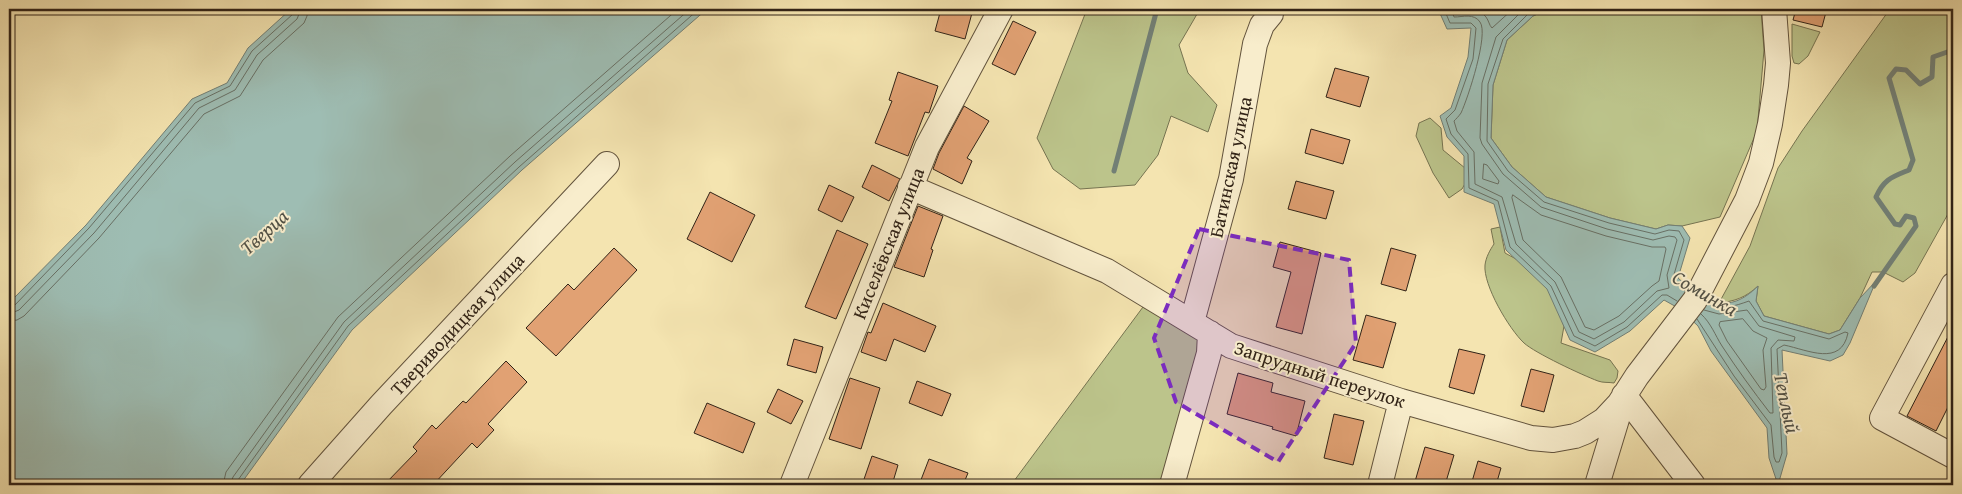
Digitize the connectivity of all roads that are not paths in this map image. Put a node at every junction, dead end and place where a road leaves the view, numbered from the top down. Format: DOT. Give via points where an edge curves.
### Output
graph roads {
  1 [pos="1001,9"];
  2 [pos="1774,9"];
  3 [pos="1271,14"];
  4 [pos="607,164"];
  5 [pos="910,187"];
  6 [pos="1953,285"];
  7 [pos="1201,328"];
  8 [pos="1624,395"];
  9 [pos="1401,401"];
  10 [pos="1953,456"];
  11 [pos="310,485"];
  12 [pos="792,485"];
  13 [pos="1172,485"];
  14 [pos="1380,485"];
  15 [pos="1597,485"];
  16 [pos="1693,485"];
  1 -- 5 [label="street, Киселёвская улица" via="927,147"];
  2 -- 8 [label="street, Запрудный переулок" via="1777,71 1768,137 1747,200 1695,300"];
  3 -- 7 [label="street, Батинская улица" via="1262,25 1255,44"];
  4 -- 11 [label="street, Твериводицкая улица"];
  5 -- 7 [label="street, Запрудный переулок" via="1107,271"];
  5 -- 12 [label="street, Киселёвская улица"];
  6 -- 10 [label="street" via="1882,418"];
  7 -- 9 [label="street, Запрудный переулок" via="1231,346"];
  7 -- 13 [label="street, Батинская улица" via="1209,352"];
  8 -- 9 [label="street, Запрудный переулок" via="1612,413 1595,427 1575,436 1553,440 1531,438"];
  8 -- 15 [label="street"];
  8 -- 16 [label="street"];
  9 -- 14 [label="street"];
}
